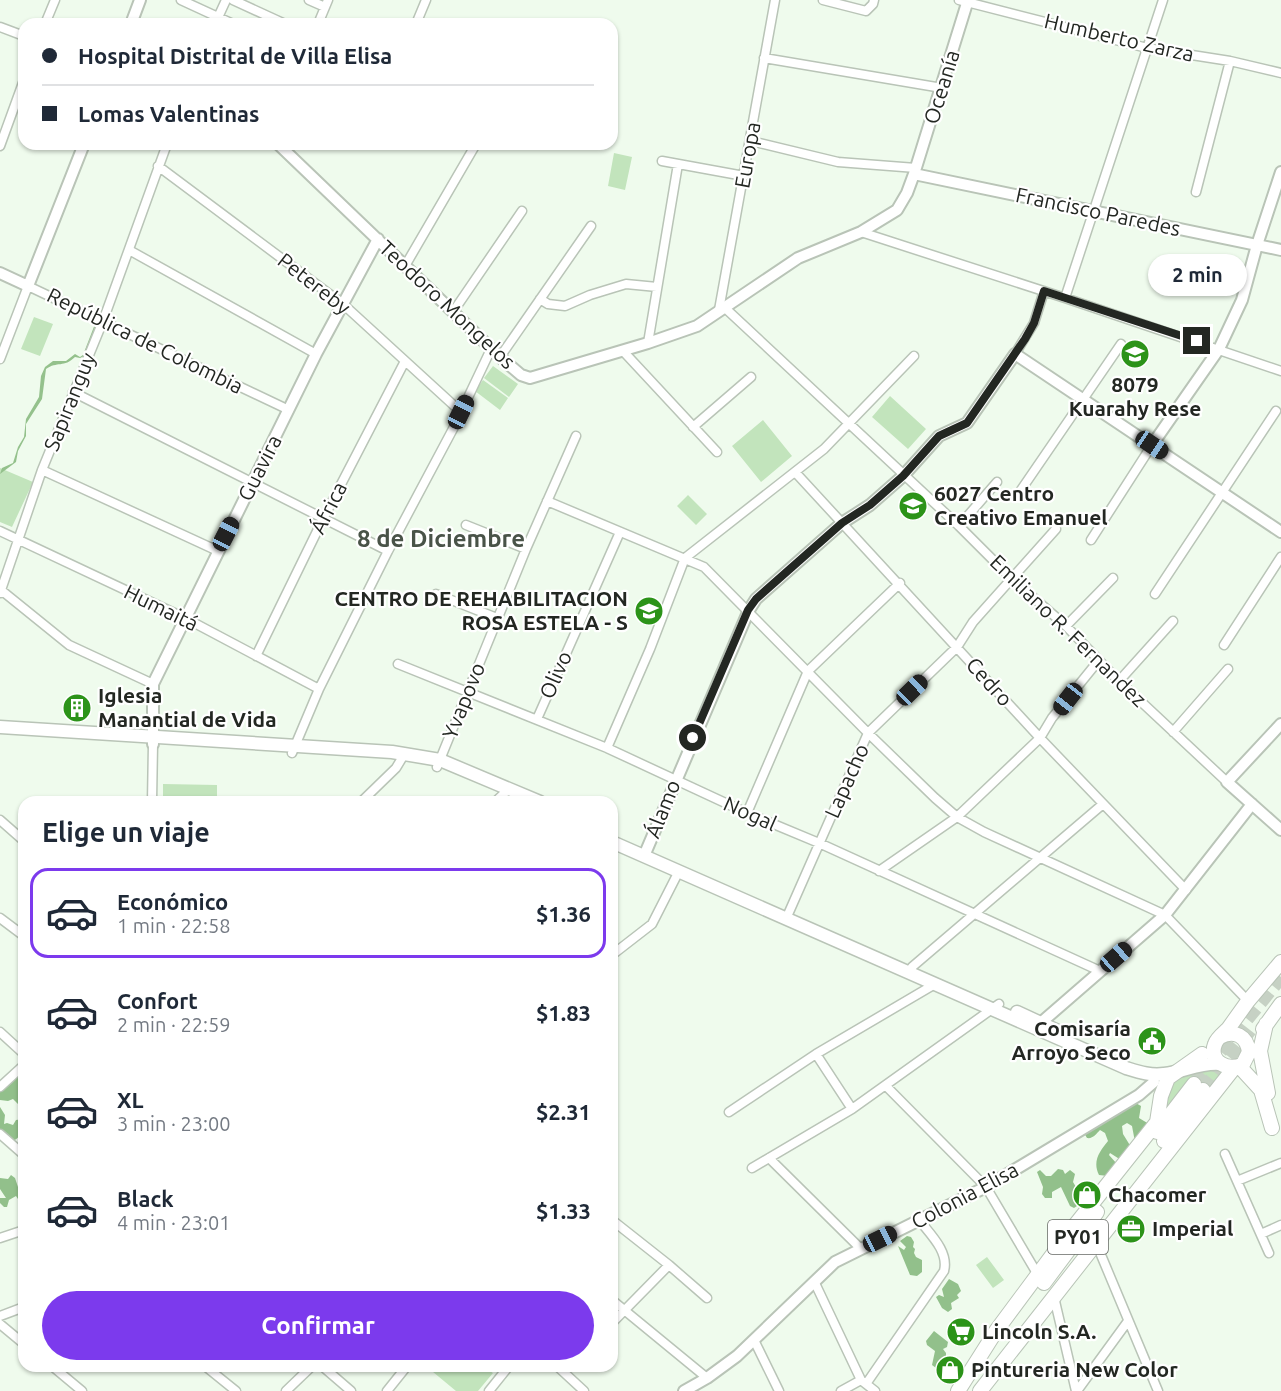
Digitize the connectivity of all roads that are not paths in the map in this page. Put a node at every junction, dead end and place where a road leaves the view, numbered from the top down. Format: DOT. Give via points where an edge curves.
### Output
graph roads {
  1 [pos="55,0"];
  2 [pos="140,0"];
  3 [pos="181,0"];
  4 [pos="226,0"];
  5 [pos="233,0"];
  6 [pos="309,0"];
  7 [pos="426,0"];
  8 [pos="775,0"];
  9 [pos="824,0"];
  10 [pos="874,0"];
  11 [pos="964,0"];
  12 [pos="1163,0"];
  13 [pos="327,4"];
  14 [pos="48,18"];
  15 [pos="133,18"];
  16 [pos="211,18"];
  17 [pos="217,18"];
  18 [pos="272,18"];
  19 [pos="321,18"];
  20 [pos="418,18"];
  21 [pos="0,27"];
  22 [pos="18,34"];
  23 [pos="1147,48"];
  24 [pos="764,58"];
  25 [pos="1230,61"];
  26 [pos="1281,72"];
  27 [pos="942,88"];
  28 [pos="18,96"];
  29 [pos="751,141"];
  30 [pos="0,146"];
  31 [pos="82,150"];
  32 [pos="165,150"];
  33 [pos="284,150"];
  34 [pos="473,150"];
  35 [pos="662,161"];
  36 [pos="678,164"];
  37 [pos="158,166"];
  38 [pos="915,171"];
  39 [pos="1281,172"];
  40 [pos="744,176"];
  41 [pos="1197,192"];
  42 [pos="522,211"];
  43 [pos="1094,212"];
  44 [pos="591,226"];
  45 [pos="861,232"];
  46 [pos="378,239"];
  47 [pos="1257,245"];
  48 [pos="129,250"];
  49 [pos="1281,250"];
  50 [pos="405,266"];
  51 [pos="0,273"];
  52 [pos="28,286"];
  53 [pos="657,287"];
  54 [pos="1044,291"];
  55 [pos="1065,298"];
  56 [pos="540,299"];
  57 [pos="344,305"];
  58 [pos="722,309"];
  59 [pos="453,312"];
  60 [pos="103,321"];
  61 [pos="648,343"];
  62 [pos="1121,344"];
  63 [pos="491,349"];
  64 [pos="1219,349"];
  65 [pos="623,351"];
  66 [pos="316,354"];
  67 [pos="1015,354"];
  68 [pos="914,356"];
  69 [pos="500,357"];
  70 [pos="0,359"];
  71 [pos="405,361"];
  72 [pos="1281,371"];
  73 [pos="751,377"];
  74 [pos="73,392"];
  75 [pos="1084,400"];
  76 [pos="289,411"];
  77 [pos="1276,411"];
  78 [pos="461,412"];
  79 [pos="849,425"];
  80 [pos="693,427"];
  81 [pos="576,436"];
  82 [pos="1152,445"];
  83 [pos="717,452"];
  84 [pos="42,470"];
  85 [pos="795,472"];
  86 [pos="903,476"];
  87 [pos="997,482"];
  88 [pos="252,483"];
  89 [pos="1022,490"];
  90 [pos="1223,493"];
  91 [pos="547,501"];
  92 [pos="323,519"];
  93 [pos="842,523"];
  94 [pos="466,525"];
  95 [pos="959,526"];
  96 [pos="1056,529"];
  97 [pos="0,531"];
  98 [pos="620,532"];
  99 [pos="1281,532"];
  100 [pos="20,539"];
  101 [pos="1091,540"];
  102 [pos="526,549"];
  103 [pos="218,551"];
  104 [pos="388,551"];
  105 [pos="1281,557"];
  106 [pos="685,558"];
  107 [pos="1011,578"];
  108 [pos="1113,578"];
  109 [pos="900,583"];
  110 [pos="1,591"];
  111 [pos="436,594"];
  112 [pos="1155,594"];
  113 [pos="748,610"];
  114 [pos="184,618"];
  115 [pos="497,618"];
  116 [pos="1173,621"];
  117 [pos="1066,626"];
  118 [pos="1224,645"];
  119 [pos="957,646"];
  120 [pos="256,656"];
  121 [pos="1099,660"];
  122 [pos="398,664"];
  123 [pos="1228,669"];
  124 [pos="808,672"];
  125 [pos="1119,681"];
  126 [pos="153,684"];
  127 [pos="319,689"];
  128 [pos="468,691"];
  129 [pos="537,719"];
  130 [pos="1281,724"];
  131 [pos="0,727"];
  132 [pos="1173,732"];
  133 [pos="868,733"];
  134 [pos="0,735"];
  135 [pos="1040,738"];
  136 [pos="153,740"];
  137 [pos="607,748"];
  138 [pos="294,749"];
  139 [pos="404,757"];
  140 [pos="439,763"];
  141 [pos="675,780"];
  142 [pos="1227,782"];
  143 [pos="502,795"];
  144 [pos="152,796"];
  145 [pos="367,796"];
  146 [pos="1103,804"];
  147 [pos="1252,804"];
  148 [pos="747,813"];
  149 [pos="957,816"];
  150 [pos="0,820"];
  151 [pos="1281,830"];
  152 [pos="18,836"];
  153 [pos="618,837"];
  154 [pos="819,843"];
  155 [pos="618,844"];
  156 [pos="646,853"];
  157 [pos="1042,857"];
  158 [pos="879,871"];
  159 [pos="679,872"];
  160 [pos="1186,890"];
  161 [pos="975,914"];
  162 [pos="788,915"];
  163 [pos="1165,915"];
  164 [pos="0,918"];
  165 [pos="18,928"];
  166 [pos="15,929"];
  167 [pos="18,931"];
  168 [pos="618,950"];
  169 [pos="1281,962"];
  170 [pos="912,967"];
  171 [pos="1100,971"];
  172 [pos="930,979"];
  173 [pos="1248,1000"];
  174 [pos="1281,1004"];
  175 [pos="996,1007"];
  176 [pos="1266,1024"];
  177 [pos="1038,1026"];
  178 [pos="0,1032"];
  179 [pos="1217,1041"];
  180 [pos="18,1048"];
  181 [pos="816,1054"];
  182 [pos="1202,1054"];
  183 [pos="1238,1061"];
  184 [pos="18,1070"];
  185 [pos="1174,1072"];
  186 [pos="1151,1078"];
  187 [pos="1223,1080"];
  188 [pos="1255,1083"];
  189 [pos="886,1086"];
  190 [pos="0,1087"];
  191 [pos="1139,1095"];
  192 [pos="1160,1101"];
  193 [pos="852,1109"];
  194 [pos="729,1112"];
  195 [pos="1272,1128"];
  196 [pos="0,1134"];
  197 [pos="18,1150"];
  198 [pos="1225,1154"];
  199 [pos="769,1158"];
  200 [pos="1281,1163"];
  201 [pos="752,1168"];
  202 [pos="1237,1181"];
  203 [pos="986,1187"];
  204 [pos="920,1221"];
  205 [pos="618,1225"];
  206 [pos="1281,1225"];
  207 [pos="18,1232"];
  208 [pos="1261,1234"];
  209 [pos="0,1238"];
  210 [pos="1095,1242"];
  211 [pos="861,1249"];
  212 [pos="1269,1253"];
  213 [pos="669,1265"];
  214 [pos="1038,1275"];
  215 [pos="814,1281"];
  216 [pos="1054,1298"];
  217 [pos="707,1299"];
  218 [pos="618,1305"];
  219 [pos="18,1309"];
  220 [pos="625,1311"];
  221 [pos="0,1316"];
  222 [pos="618,1317"];
  223 [pos="1128,1321"];
  224 [pos="0,1324"];
  225 [pos="18,1339"];
  226 [pos="754,1340"];
  227 [pos="59,1372"];
  228 [pos="212,1372"];
  229 [pos="306,1372"];
  230 [pos="329,1372"];
  231 [pos="402,1372"];
  232 [pos="504,1372"];
  233 [pos="566,1372"];
  234 [pos="707,1378"];
  235 [pos="863,1382"];
  236 [pos="1156,1390"];
  237 [pos="82,1391"];
  238 [pos="236,1391"];
  239 [pos="286,1391"];
  240 [pos="351,1391"];
  241 [pos="387,1391"];
  242 [pos="489,1391"];
  243 [pos="584,1391"];
  244 [pos="684,1391"];
  245 [pos="779,1391"];
  246 [pos="841,1391"];
  247 [pos="875,1391"];
  248 [pos="960,1391"];
  249 [pos="974,1391"];
  250 [pos="980,1391"];
  251 [pos="1077,1391"];
  1 -- 14 [label="street"];
  2 -- 15 [label="street"];
  3 -- 16 [label="street"];
  4 -- 17 [label="street"];
  5 -- 18 [label="street"];
  6 -- 13 [label="street"];
  7 -- 20 [label="street"];
  8 -- 24 [label="street, Europa"];
  9 -- 10 [label="street" via="866,11"];
  11 -- 23 [label="street, Humberto Zarza"];
  11 -- 27 [label="street, Oceanía"];
  12 -- 23 [label="street"];
  13 -- 19 [label="street"];
  21 -- 22 [label="street"];
  23 -- 25 [label="street, Humberto Zarza"];
  23 -- 43 [label="street"];
  24 -- 27 [label="street"];
  24 -- 29 [label="street, Europa"];
  25 -- 26 [label="street, Humberto Zarza"];
  25 -- 41 [label="street"];
  27 -- 38 [label="street, Oceanía"];
  28 -- 30 [label="street"];
  29 -- 38 [label="street" via="838,162"];
  29 -- 40 [label="street, Europa"];
  31 -- 52 [label="street"];
  32 -- 37 [label="street, Sapiranguy"];
  33 -- 46 [label="street, Teodoro Mongelos"];
  34 -- 50 [label="street"];
  35 -- 36 [label="street"];
  36 -- 40 [label="street"];
  36 -- 53 [label="street"];
  37 -- 48 [label="street, Sapiranguy"];
  37 -- 57 [label="street, Petereby"];
  38 -- 43 [label="street, Francisco Paredes"];
  38 -- 45 [label="street, Teodoro Mongelos" via="897,210"];
  39 -- 47 [label="street"];
  40 -- 58 [label="street, Europa"];
  42 -- 59 [label="street"];
  43 -- 47 [label="street, Francisco Paredes"];
  43 -- 55 [label="street"];
  44 -- 56 [label="street"];
  45 -- 54 [label="street"];
  45 -- 58 [label="street, Teodoro Mongelos" via="798,258"];
  46 -- 50 [label="street, Teodoro Mongelos"];
  46 -- 57 [label="street, Guavira"];
  47 -- 49 [label="street, Francisco Paredes"];
  47 -- 64 [label="street" via="1242,300"];
  48 -- 60 [label="street, Sapiranguy"];
  48 -- 66 [label="street"];
  50 -- 59 [label="street, Teodoro Mongelos"];
  51 -- 52 [label="street, República de Colombia"];
  52 -- 60 [label="street, República de Colombia"];
  52 -- 70 [label="street"];
  53 -- 56 [label="street" via="626,284 565,306"];
  53 -- 61 [label="street"];
  54 -- 55 [label="street"];
  54 -- 67 [label="street" via="1034,323"];
  55 -- 64 [label="street"];
  56 -- 69 [label="street"];
  57 -- 66 [label="street, Guavira"];
  57 -- 71 [label="street, Petereby"];
  58 -- 61 [label="street, Teodoro Mongelos" via="696,326"];
  58 -- 79 [label="street, Emiliano R. Fernandez"];
  59 -- 63 [label="street, Teodoro Mongelos"];
  60 -- 74 [label="street, Sapiranguy"];
  60 -- 76 [label="street, República de Colombia"];
  61 -- 65 [label="street, Teodoro Mongelos"];
  62 -- 75 [label="street"];
  63 -- 69 [label="street, Teodoro Mongelos"];
  63 -- 78 [label="street"];
  64 -- 72 [label="street"];
  64 -- 82 [label="street"];
  65 -- 69 [label="street, Teodoro Mongelos" via="530,378"];
  65 -- 80 [label="street"];
  66 -- 76 [label="street, Guavira"];
  67 -- 75 [label="street"];
  67 -- 86 [label="street, Álamo" via="967,423 939,436"];
  68 -- 79 [label="street"];
  71 -- 78 [label="street, Petereby"];
  71 -- 92 [label="street, África"];
  73 -- 80 [label="street"];
  74 -- 84 [label="street, Sapiranguy"];
  74 -- 88 [label="street"];
  75 -- 82 [label="street"];
  75 -- 89 [label="street"];
  76 -- 88 [label="street, Guavira"];
  77 -- 90 [label="street"];
  78 -- 104 [label="street"];
  79 -- 85 [label="street"];
  79 -- 86 [label="street, Emiliano R. Fernandez"];
  80 -- 83 [label="street"];
  81 -- 91 [label="street, Yvapovo"];
  82 -- 90 [label="street"];
  82 -- 101 [label="street"];
  84 -- 100 [label="street, Sapiranguy"];
  84 -- 103 [label="street"];
  85 -- 93 [label="street, Cedro"];
  85 -- 106 [label="street"];
  86 -- 93 [label="street, Álamo"];
  86 -- 95 [label="street, Emiliano R. Fernandez"];
  87 -- 95 [label="street"];
  88 -- 92 [label="street"];
  88 -- 103 [label="street, Guavira"];
  90 -- 99 [label="street"];
  90 -- 112 [label="street"];
  91 -- 98 [label="street"];
  91 -- 102 [label="street, Yvapovo"];
  92 -- 104 [label="street"];
  92 -- 120 [label="street, África"];
  93 -- 109 [label="street, Cedro"];
  93 -- 113 [label="street, Álamo"];
  94 -- 102 [label="street"];
  95 -- 107 [label="street, Emiliano R. Fernandez"];
  96 -- 107 [label="street, Lapacho"];
  97 -- 100 [label="street, Humaitá"];
  98 -- 106 [label="street"];
  98 -- 129 [label="street, Olivo"];
  100 -- 110 [label="street, Sapiranguy"];
  100 -- 114 [label="street, Humaitá"];
  102 -- 115 [label="street, Yvapovo"];
  103 -- 114 [label="street, Guavira"];
  104 -- 127 [label="street"];
  105 -- 118 [label="street"];
  106 -- 113 [label="street" via="704,567"];
  106 -- 137 [label="street"];
  107 -- 117 [label="street, Emiliano R. Fernandez"];
  107 -- 119 [label="street, Lapacho"];
  108 -- 117 [label="street"];
  109 -- 119 [label="street, Cedro"];
  109 -- 124 [label="street"];
  110 -- 126 [label="street" via="69,645"];
  111 -- 115 [label="street"];
  113 -- 124 [label="street"];
  113 -- 141 [label="street, Álamo"];
  114 -- 120 [label="street, Humaitá"];
  114 -- 126 [label="street, Guavira"];
  115 -- 128 [label="street, Yvapovo"];
  116 -- 125 [label="street"];
  117 -- 121 [label="street, Emiliano R. Fernandez"];
  119 -- 133 [label="street, Lapacho"];
  119 -- 135 [label="street, Cedro"];
  120 -- 127 [label="street, Humaitá"];
  121 -- 125 [label="street, Emiliano R. Fernandez"];
  121 -- 135 [label="street"];
  122 -- 128 [label="street, Nogal"];
  123 -- 132 [label="street"];
  124 -- 133 [label="street"];
  124 -- 148 [label="street"];
  125 -- 132 [label="street, Emiliano R. Fernandez"];
  126 -- 136 [label="street, Guavira"];
  127 -- 138 [label="street"];
  128 -- 129 [label="street, Nogal"];
  128 -- 140 [label="street, Yvapovo"];
  129 -- 137 [label="street, Nogal"];
  130 -- 142 [label="street"];
  131 -- 136 [label="main road"];
  132 -- 142 [label="street, Emiliano R. Fernandez"];
  133 -- 149 [label="street"];
  133 -- 154 [label="street, Lapacho"];
  134 -- 136 [label="main road"];
  135 -- 146 [label="street, Cedro"];
  135 -- 149 [label="street"];
  136 -- 138 [label="main road"];
  136 -- 144 [label="street"];
  137 -- 141 [label="street, Nogal"];
  138 -- 139 [label="main road"];
  139 -- 140 [label="main road"];
  139 -- 145 [label="street"];
  140 -- 143 [label="main road"];
  141 -- 148 [label="street, Nogal"];
  141 -- 156 [label="street, Álamo"];
  142 -- 147 [label="street, Emiliano R. Fernandez"];
  146 -- 157 [label="street"];
  146 -- 160 [label="street, Cedro"];
  147 -- 151 [label="street, Emiliano R. Fernandez"];
  147 -- 160 [label="street"];
  148 -- 154 [label="street, Nogal"];
  149 -- 157 [label="street"];
  149 -- 158 [label="street"];
  150 -- 152 [label="street"];
  153 -- 156 [label="main road"];
  154 -- 158 [label="street, Nogal"];
  154 -- 162 [label="street, Lapacho"];
  155 -- 156 [label="main road"];
  156 -- 159 [label="main road"];
  156 -- 162 [label="main road"];
  157 -- 161 [label="street"];
  157 -- 163 [label="street"];
  158 -- 161 [label="street, Nogal"];
  159 -- 162 [label="main road"];
  159 -- 168 [label="street" via="652,924"];
  160 -- 163 [label="street"];
  161 -- 170 [label="street"];
  161 -- 171 [label="street, Nogal"];
  162 -- 170 [label="main road"];
  162 -- 172 [label="main road"];
  163 -- 171 [label="street"];
  163 -- 173 [label="street"];
  164 -- 166 [label="street"];
  165 -- 166 [label="street"];
  166 -- 167 [label="street"];
  169 -- 173 [label="highway"];
  170 -- 172 [label="main road"];
  171 -- 177 [label="street"];
  172 -- 175 [label="main road"];
  172 -- 181 [label="street"];
  173 -- 179 [label="highway"];
  174 -- 176 [label="highway"];
  175 -- 177 [label="main road"];
  175 -- 189 [label="street"];
  176 -- 183 [label="highway"];
  176 -- 183 [label="highway" via="1260,1051 1268,1093 1260,1071"];
  177 -- 182 [label="main road" via="1149,1070 1168,1068"];
  177 -- 186 [label="main road"];
  178 -- 180 [label="street"];
  179 -- 182 [label="main road"];
  179 -- 183 [label="highway" via="1215,1056"];
  179 -- 183 [label="highway" via="1225,1034 1236,1034 1246,1041"];
  181 -- 193 [label="street"];
  181 -- 194 [label="street"];
  182 -- 185 [label="highway"];
  183 -- 185 [label="main road"];
  183 -- 187 [label="highway"];
  183 -- 188 [label="highway"];
  184 -- 190 [label="street"];
  185 -- 186 [label="main road"];
  185 -- 192 [label="highway"];
  186 -- 191 [label="street, Colonia Elisa"];
  186 -- 192 [label="main road"];
  187 -- 188 [label="highway" via="1237,1076"];
  187 -- 210 [label="highway"];
  188 -- 195 [label="highway" via="1261,1090"];
  189 -- 193 [label="street"];
  189 -- 203 [label="street"];
  191 -- 192 [label="street"];
  191 -- 203 [label="street, Colonia Elisa"];
  192 -- 214 [label="highway" via="1157,1122"];
  193 -- 199 [label="street"];
  196 -- 197 [label="street"];
  198 -- 202 [label="street"];
  199 -- 201 [label="street"];
  199 -- 211 [label="street"];
  200 -- 202 [label="street"];
  202 -- 208 [label="street"];
  203 -- 204 [label="street, Colonia Elisa"];
  203 -- 214 [label="street"];
  204 -- 211 [label="street, Colonia Elisa"];
  204 -- 235 [label="street" via="944,1255 944,1271"];
  205 -- 213 [label="street"];
  206 -- 208 [label="street"];
  207 -- 209 [label="street"];
  208 -- 212 [label="street"];
  210 -- 216 [label="highway"];
  210 -- 223 [label="street"];
  211 -- 215 [label="street, Colonia Elisa" via="835,1262"];
  213 -- 217 [label="street"];
  213 -- 220 [label="street"];
  214 -- 248 [label="highway" via="996,1331"];
  215 -- 226 [label="street, Colonia Elisa"];
  215 -- 235 [label="street"];
  216 -- 250 [label="highway"];
  216 -- 251 [label="street"];
  218 -- 220 [label="street"];
  219 -- 221 [label="street"];
  220 -- 222 [label="street"];
  220 -- 234 [label="street"];
  223 -- 236 [label="street"];
  223 -- 251 [label="street"];
  224 -- 225 [label="street"];
  226 -- 234 [label="street, Colonia Elisa"];
  226 -- 245 [label="street"];
  227 -- 237 [label="street"];
  228 -- 238 [label="street"];
  229 -- 239 [label="street"];
  230 -- 240 [label="street"];
  231 -- 241 [label="street"];
  232 -- 242 [label="street"];
  233 -- 243 [label="street"];
  234 -- 244 [label="street, Colonia Elisa"];
  235 -- 246 [label="street"];
  235 -- 247 [label="street"];
  248 -- 249 [label="highway, PY01" via="1198,1087"];
}
